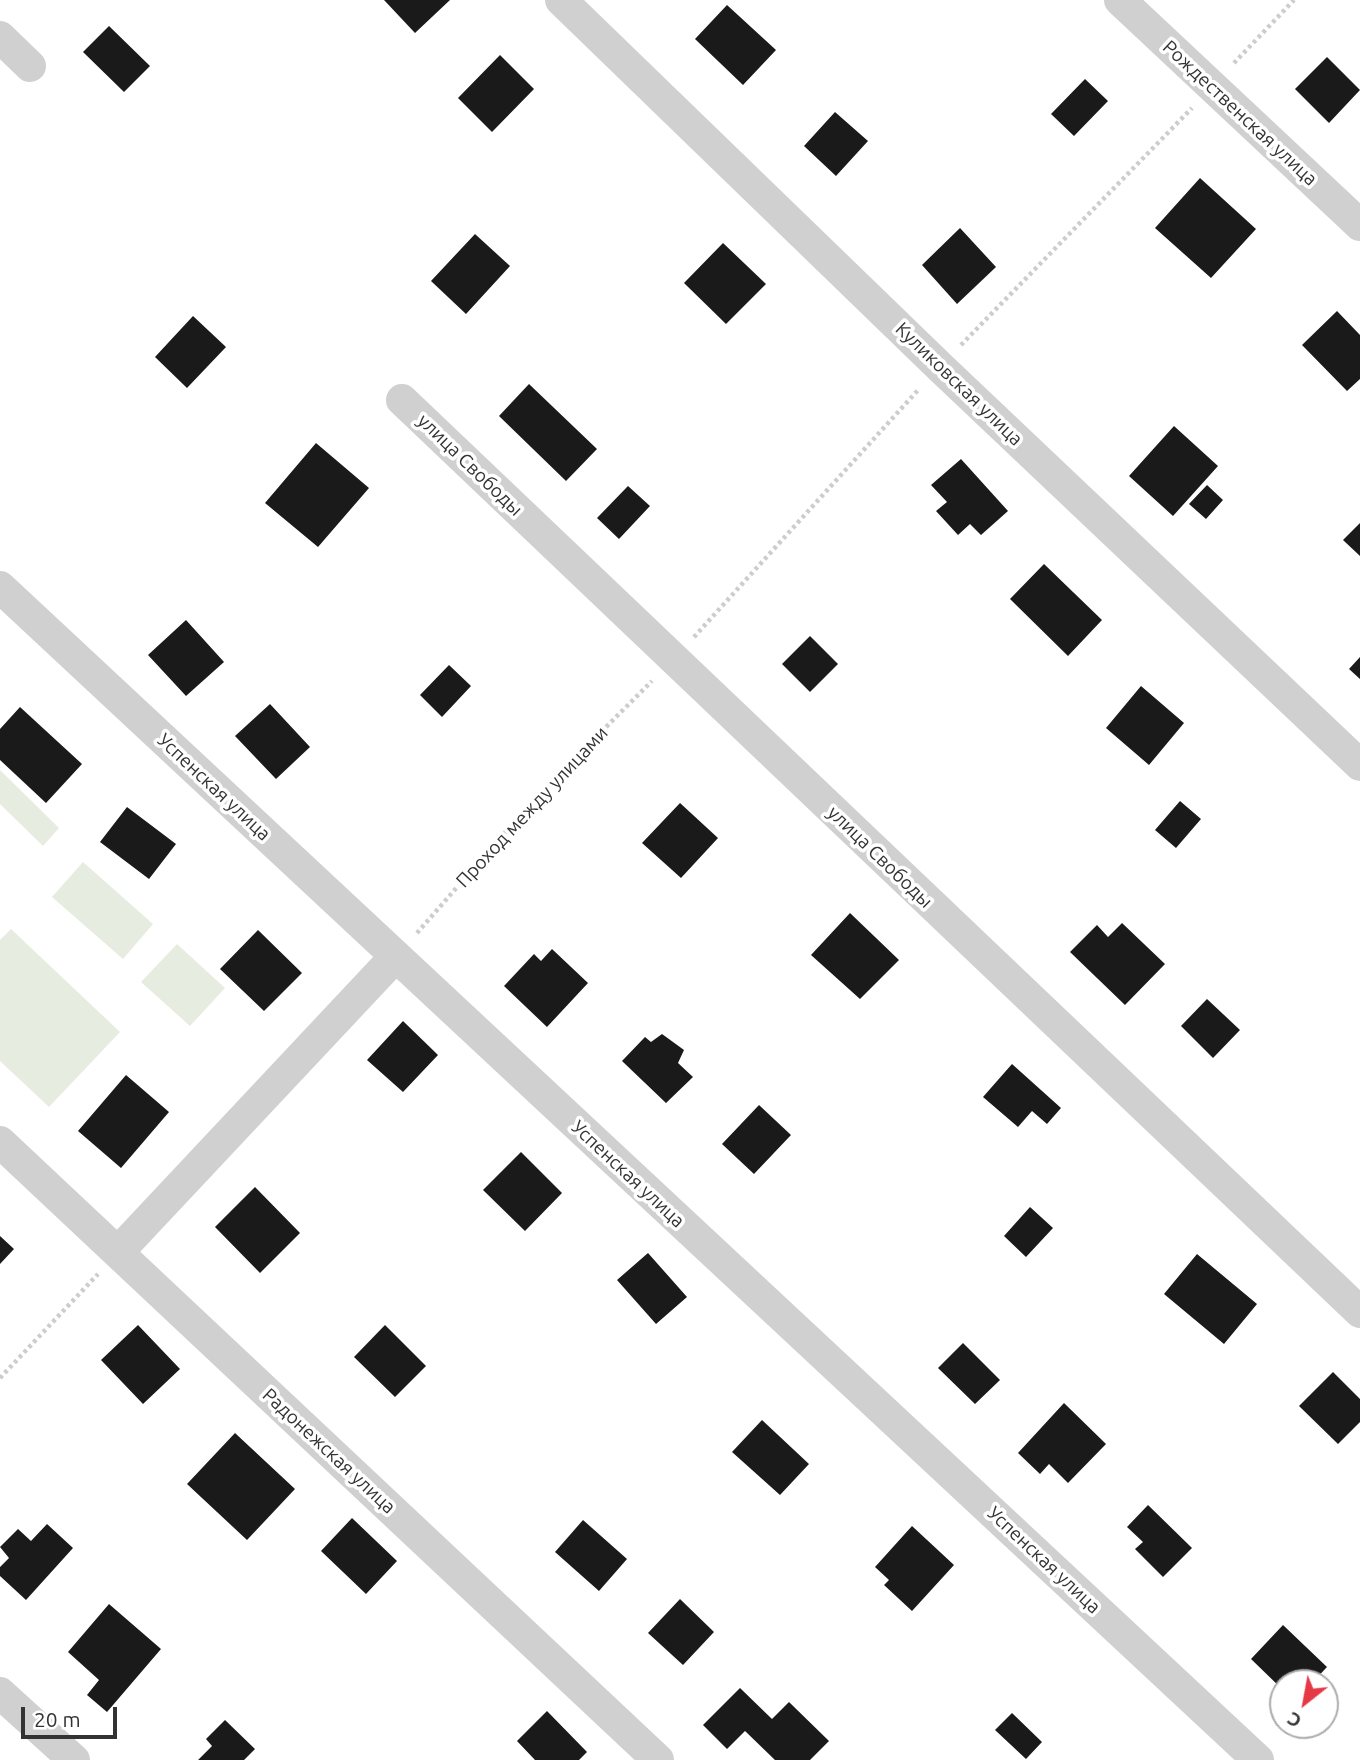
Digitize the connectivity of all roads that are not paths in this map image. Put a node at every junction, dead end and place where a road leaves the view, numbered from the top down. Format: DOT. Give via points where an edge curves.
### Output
graph roads {
  1 [pos="561,0"];
  2 [pos="1120,0"];
  3 [pos="0,37"];
  4 [pos="30,66"];
  5 [pos="1360,225"];
  6 [pos="402,400"];
  7 [pos="0,587"];
  8 [pos="1360,765"];
  9 [pos="396,957"];
  10 [pos="0,1142"];
  11 [pos="118,1252"];
  12 [pos="1360,1312"];
  13 [pos="0,1693"];
  14 [pos="74,1760"];
  15 [pos="658,1760"];
  16 [pos="1258,1760"];
  1 -- 8 [label="street, Куликовская улица"];
  2 -- 5 [label="street, Рождественская улица"];
  3 -- 4 [label="street"];
  6 -- 12 [label="street, улица Свободы"];
  7 -- 9 [label="street, Успенская улица"];
  9 -- 11 [label="street"];
  9 -- 16 [label="street, Успенская улица"];
  10 -- 11 [label="street, Радонежская улица"];
  11 -- 15 [label="street, Радонежская улица"];
  13 -- 14 [label="street"];
}
